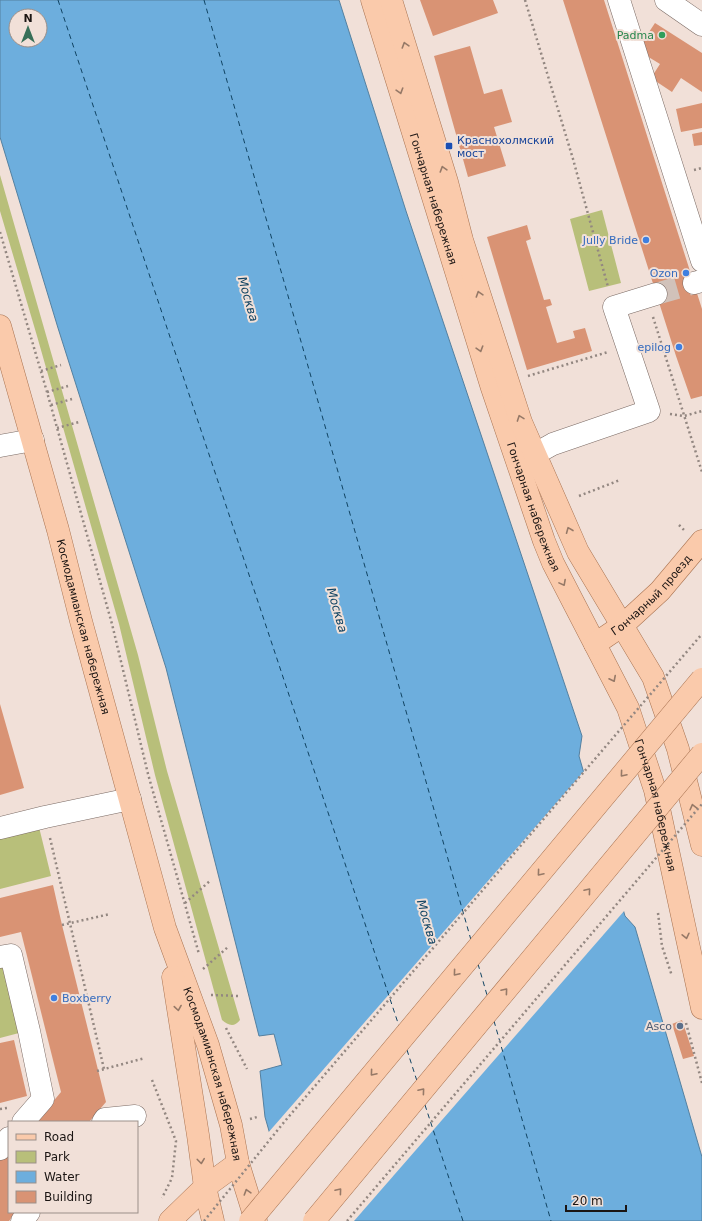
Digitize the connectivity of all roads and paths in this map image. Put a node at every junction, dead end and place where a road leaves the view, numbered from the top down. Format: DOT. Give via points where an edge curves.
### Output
graph roads {
  1 [pos="372,0"];
  2 [pos="391,0"];
  3 [pos="525,0"];
  4 [pos="619,0"];
  5 [pos="666,0"];
  6 [pos="702,25"];
  7 [pos="0,232"];
  8 [pos="702,260"];
  9 [pos="652,296"];
  10 [pos="614,307"];
  11 [pos="0,326"];
  12 [pos="627,347"];
  13 [pos="3,349"];
  14 [pos="61,365"];
  15 [pos="41,371"];
  16 [pos="522,378"];
  17 [pos="68,386"];
  18 [pos="47,392"];
  19 [pos="72,399"];
  20 [pos="51,405"];
  21 [pos="702,411"];
  22 [pos="684,416"];
  23 [pos="79,422"];
  24 [pos="57,428"];
  25 [pos="33,440"];
  26 [pos="0,446"];
  27 [pos="534,454"];
  28 [pos="702,472"];
  29 [pos="620,480"];
  30 [pos="580,496"];
  31 [pos="702,541"];
  32 [pos="623,625"];
  33 [pos="702,634"];
  34 [pos="595,644"];
  35 [pos="702,679"];
  36 [pos="702,754"];
  37 [pos="130,799"];
  38 [pos="702,804"];
  39 [pos="45,817"];
  40 [pos="0,828"];
  41 [pos="702,845"];
  42 [pos="211,880"];
  43 [pos="185,903"];
  44 [pos="110,914"];
  45 [pos="70,923"];
  46 [pos="62,925"];
  47 [pos="165,928"];
  48 [pos="228,947"];
  49 [pos="0,957"];
  50 [pos="203,969"];
  51 [pos="205,976"];
  52 [pos="209,989"];
  53 [pos="210,995"];
  54 [pos="239,996"];
  55 [pos="212,1002"];
  56 [pos="702,1008"];
  57 [pos="223,1022"];
  58 [pos="145,1058"];
  59 [pos="104,1069"];
  60 [pos="247,1069"];
  61 [pos="97,1071"];
  62 [pos="152,1080"];
  63 [pos="135,1116"];
  64 [pos="24,1121"];
  65 [pos="104,1121"];
  66 [pos="8,1139"];
  67 [pos="0,1149"];
  68 [pos="238,1163"];
  69 [pos="205,1187"];
  70 [pos="161,1199"];
  71 [pos="28,1213"];
  72 [pos="22,1221"];
  73 [pos="170,1221"];
  74 [pos="204,1221"];
  75 [pos="213,1221"];
  76 [pos="250,1221"];
  77 [pos="256,1221"];
  78 [pos="314,1221"];
  79 [pos="347,1221"];
  1 -- 34 [label="main road, Гончарная набережная, one-way" via="492,388 524,482 553,564"];
  27 -- 2 [label="main road, Гончарная набережная, one-way" via="511,394 464,247"];
  3 -- 10 [label="path"];
  4 -- 8 [label="street"];
  5 -- 6 [label="street"];
  7 -- 15 [label="path"];
  9 -- 10 [label="street"];
  9 -- 22 [label="path"];
  10 -- 12 [label="street"];
  11 -- 13 [label="main road, Космодамианская набережная"];
  12 -- 16 [label="path"];
  12 -- 27 [label="street" via="650,411 553,444"];
  13 -- 25 [label="main road, Космодамианская набережная"];
  14 -- 15 [label="path"];
  15 -- 18 [label="path"];
  17 -- 18 [label="path"];
  18 -- 20 [label="path"];
  19 -- 20 [label="path"];
  20 -- 24 [label="path"];
  21 -- 22 [label="path"];
  22 -- 28 [label="path"];
  23 -- 24 [label="path"];
  24 -- 43 [label="path" via="112,624 148,774"];
  25 -- 26 [label="street"];
  25 -- 37 [label="main road, Космодамианская набережная"];
  32 -- 27 [label="main road, Гончарная набережная, one-way" via="578,552"];
  29 -- 30 [label="path"];
  31 -- 32 [label="main road, Гончарный проезд" via="660,591"];
  32 -- 34 [label="main road, Гончарный проезд"];
  41 -- 32 [label="main road, Гончарная набережная, one-way" via="678,749 653,677"];
  33 -- 74 [label="path, bridge" via="285,1120"];
  34 -- 56 [label="main road, Гончарная набережная, one-way" via="628,708 655,790"];
  35 -- 76 [label="main road, one-way, bridge"];
  78 -- 36 [label="main road, one-way, bridge"];
  37 -- 39 [label="street"];
  37 -- 47 [label="main road, Космодамианская набережная"];
  38 -- 79 [label="path, bridge"];
  39 -- 40 [label="street"];
  39 -- 45 [label="path"];
  42 -- 43 [label="path"];
  43 -- 50 [label="path"];
  44 -- 45 [label="path"];
  45 -- 46 [label="path"];
  45 -- 59 [label="path"];
  47 -- 68 [label="main road, Космодамианская набережная" via="208,1045 231,1124"];
  47 -- 69 [label="main road, Космодамианская набережная, one-way"];
  48 -- 50 [label="path"];
  49 -- 64 [label="street" via="11,955 43,1099"];
  50 -- 51 [label="path"];
  52 -- 53 [label="path"];
  53 -- 54 [label="path"];
  53 -- 55 [label="path"];
  57 -- 60 [label="path"];
  58 -- 59 [label="path"];
  59 -- 61 [label="path"];
  62 -- 70 [label="path" via="176,1141 172,1178"];
  63 -- 65 [label="street"];
  66 -- 67 [label="street"];
  68 -- 69 [label="main road"];
  77 -- 68 [label="main road, Космодамианская набережная, one-way"];
  69 -- 73 [label="main road"];
  69 -- 75 [label="main road, Космодамианская набережная"];
  71 -- 72 [label="street"];
}
